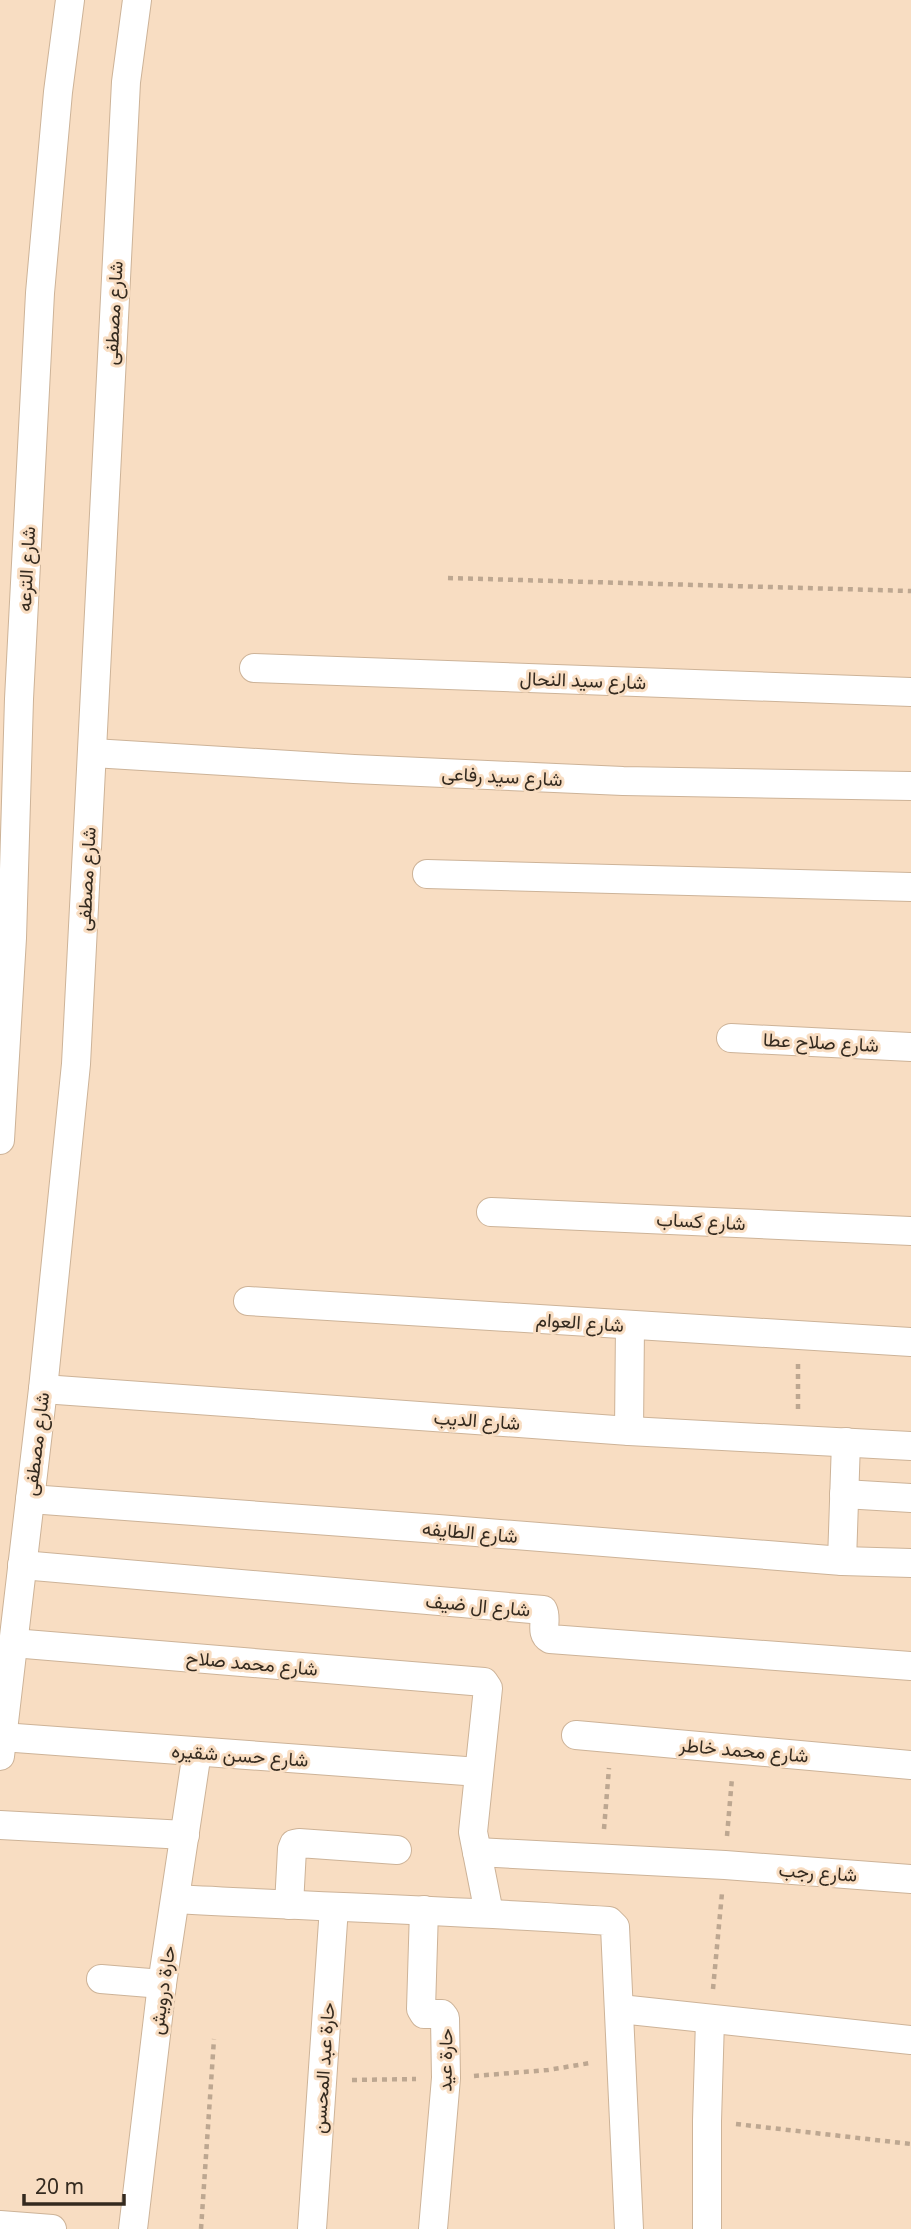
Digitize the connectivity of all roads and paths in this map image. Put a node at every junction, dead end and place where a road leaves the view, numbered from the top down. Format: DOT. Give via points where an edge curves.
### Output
graph roads {
  1 [pos="70,0"];
  2 [pos="137,0"];
  3 [pos="448,578"];
  4 [pos="911,591"];
  5 [pos="254,668"];
  6 [pos="911,692"];
  7 [pos="93,753"];
  8 [pos="911,786"];
  9 [pos="427,874"];
  10 [pos="911,887"];
  11 [pos="731,1038"];
  12 [pos="911,1046"];
  13 [pos="0,1140"];
  14 [pos="491,1212"];
  15 [pos="911,1231"];
  16 [pos="248,1301"];
  17 [pos="630,1325"];
  18 [pos="798,1335"];
  19 [pos="911,1342"];
  20 [pos="43,1389"];
  21 [pos="629,1431"];
  22 [pos="799,1440"];
  23 [pos="846,1442"];
  24 [pos="911,1446"];
  25 [pos="844,1494"];
  26 [pos="911,1498"];
  27 [pos="30,1499"];
  28 [pos="842,1561"];
  29 [pos="911,1563"];
  30 [pos="22,1565"];
  31 [pos="13,1643"];
  32 [pos="911,1666"];
  33 [pos="576,1735"];
  34 [pos="612,1739"];
  35 [pos="1,1746"];
  36 [pos="734,1749"];
  37 [pos="197,1752"];
  38 [pos="911,1765"];
  39 [pos="479,1772"];
  40 [pos="0,1825"];
  41 [pos="185,1835"];
  42 [pos="397,1850"];
  43 [pos="477,1852"];
  44 [pos="601,1858"];
  45 [pos="725,1866"];
  46 [pos="911,1879"];
  47 [pos="176,1899"];
  48 [pos="289,1905"];
  49 [pos="334,1907"];
  50 [pos="424,1910"];
  51 [pos="489,1913"];
  52 [pos="101,1979"];
  53 [pos="162,1984"];
  54 [pos="620,2009"];
  55 [pos="710,2020"];
  56 [pos="214,2039"];
  57 [pos="911,2040"];
  58 [pos="623,2057"];
  59 [pos="446,2078"];
  60 [pos="323,2080"];
  61 [pos="707,2121"];
  62 [pos="911,2144"];
  63 [pos="0,2225"];
  64 [pos="52,2229"];
  65 [pos="132,2229"];
  66 [pos="201,2229"];
  67 [pos="312,2229"];
  68 [pos="433,2229"];
  69 [pos="629,2229"];
  70 [pos="707,2229"];
  1 -- 13 [label="street, شارع الترعه" via="40,293"];
  2 -- 7 [label="street, شارع مصطفى" via="124,108"];
  3 -- 4 [label="path"];
  5 -- 6 [label="street, شارع سيد النحال"];
  7 -- 8 [label="street, شارع سيد رفاعى" via="609,780"];
  7 -- 20 [label="street, شارع مصطفى" via="76,1064"];
  9 -- 10 [label="street"];
  11 -- 12 [label="street, شارع صلاح عطا"];
  14 -- 15 [label="street, شارع كساب"];
  16 -- 17 [label="street, شارع العوام"];
  17 -- 18 [label="street, شارع العوام"];
  17 -- 21 [label="street"];
  18 -- 19 [label="street, شارع العوام"];
  18 -- 22 [label="path"];
  20 -- 21 [label="street, شارع الديب"];
  20 -- 27 [label="street, شارع مصطفى"];
  21 -- 22 [label="street, شارع الديب"];
  22 -- 23 [label="street, شارع الديب"];
  23 -- 24 [label="street, شارع الديب"];
  23 -- 25 [label="street"];
  25 -- 26 [label="street"];
  25 -- 28 [label="street"];
  27 -- 28 [label="street, شارع الطايفه"];
  27 -- 30 [label="street, شارع مصطفى"];
  28 -- 29 [label="street, شارع الطايفه"];
  30 -- 31 [label="street, شارع مصطفى"];
  30 -- 32 [label="street, شارع ال ضيف" via="543,1611 544,1632 550,1639"];
  31 -- 35 [label="street, شارع مصطفى"];
  31 -- 39 [label="street, شارع محمد صلاح" via="484,1682 488,1688"];
  33 -- 34 [label="street, شارع محمد خاطر"];
  34 -- 36 [label="street, شارع محمد خاطر"];
  34 -- 44 [label="path"];
  35 -- 37 [label="street, شارع حسن شقيره"];
  36 -- 38 [label="street, شارع محمد خاطر"];
  36 -- 45 [label="path"];
  37 -- 39 [label="street, شارع حسن شقيره"];
  37 -- 41 [label="street, حارة درويش"];
  39 -- 43 [label="street" via="473,1832"];
  40 -- 41 [label="street"];
  41 -- 47 [label="street, حارة درويش"];
  42 -- 48 [label="street" via="294,1844"];
  43 -- 44 [label="street, شارع رجب"];
  43 -- 51 [label="street"];
  44 -- 45 [label="street, شارع رجب"];
  45 -- 46 [label="street, شارع رجب"];
  45 -- 55 [label="path"];
  47 -- 48 [label="street"];
  47 -- 53 [label="street, حارة درويش"];
  48 -- 49 [label="street"];
  49 -- 50 [label="street"];
  49 -- 60 [label="street, حارة عبد المحسن"];
  50 -- 51 [label="street"];
  50 -- 59 [label="street, حارة عيد" via="421,2009 424,2014 445,2018"];
  51 -- 54 [label="street" via="612,1923"];
  52 -- 53 [label="street"];
  53 -- 65 [label="street, حارة درويش"];
  54 -- 55 [label="street"];
  54 -- 58 [label="street"];
  55 -- 57 [label="street"];
  55 -- 61 [label="street"];
  56 -- 66 [label="path"];
  58 -- 59 [label="path" via="548,2070"];
  58 -- 69 [label="street"];
  59 -- 60 [label="path"];
  59 -- 68 [label="street, حارة عيد"];
  60 -- 67 [label="street, حارة عبد المحسن"];
  61 -- 62 [label="path"];
  61 -- 70 [label="street"];
  63 -- 64 [label="street"];
}
